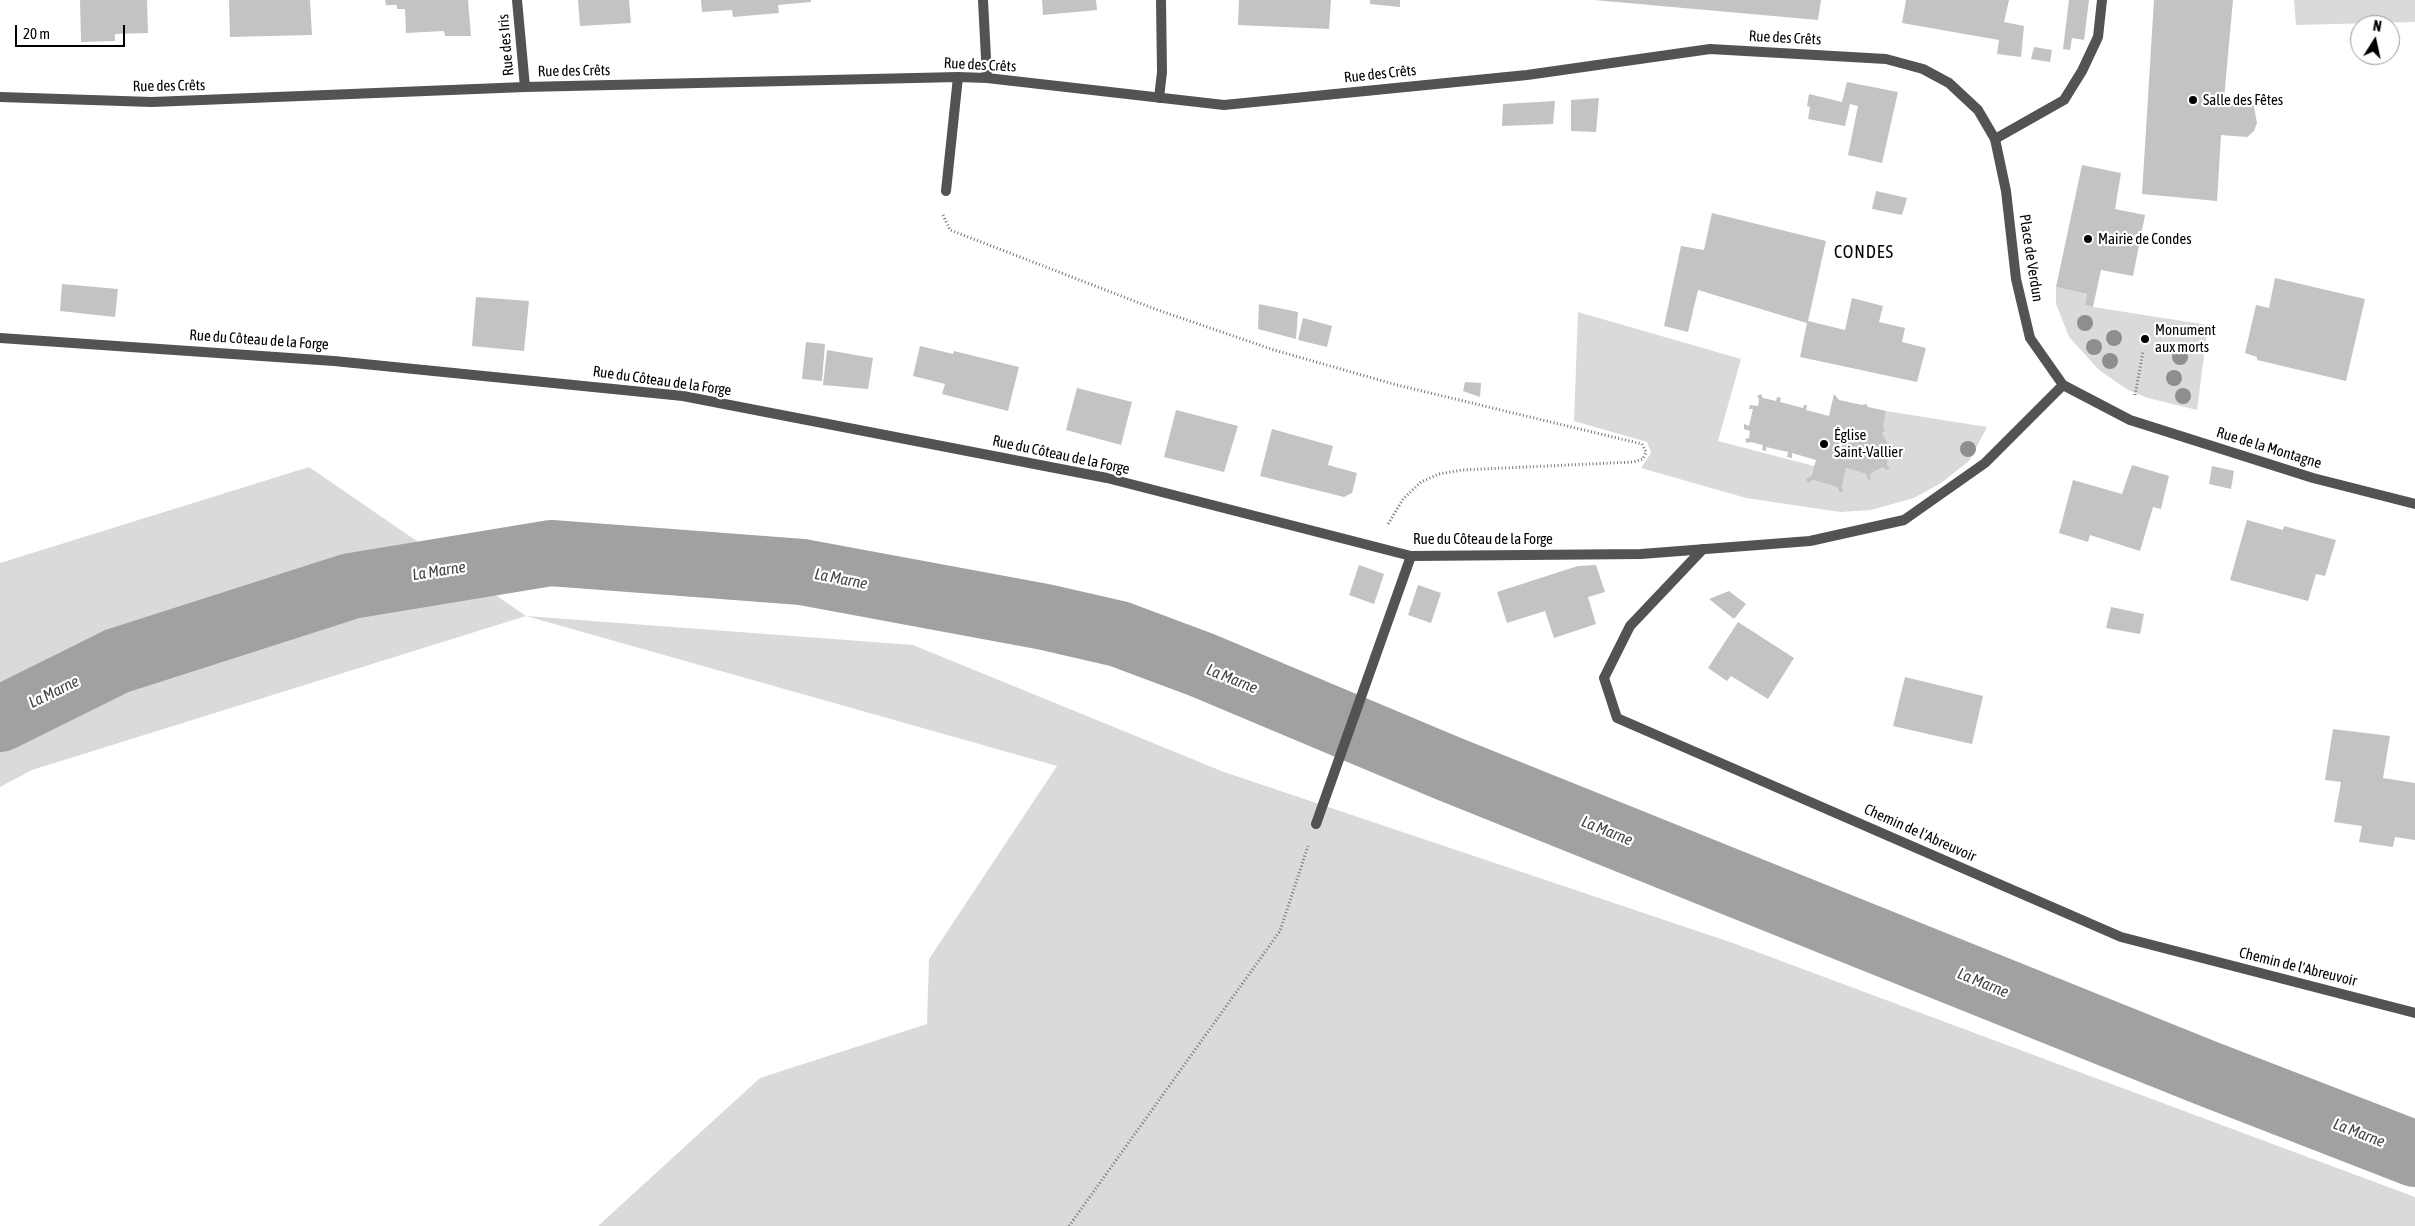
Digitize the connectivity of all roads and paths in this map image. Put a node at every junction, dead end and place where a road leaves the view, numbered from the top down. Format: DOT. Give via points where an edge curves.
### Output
graph roads {
  1 [pos="517,0"];
  2 [pos="983,0"];
  3 [pos="1161,0"];
  4 [pos="2102,0"];
  5 [pos="958,77"];
  6 [pos="987,78"];
  7 [pos="1949,83"];
  8 [pos="525,88"];
  9 [pos="0,97"];
  10 [pos="1159,98"];
  11 [pos="1995,139"];
  12 [pos="946,191"];
  13 [pos="0,338"];
  14 [pos="2143,352"];
  15 [pos="2063,385"];
  16 [pos="2116,414"];
  17 [pos="2130,420"];
  18 [pos="2415,504"];
  19 [pos="1378,547"];
  20 [pos="1703,549"];
  21 [pos="1410,556"];
  22 [pos="1316,824"];
  23 [pos="2415,1013"];
  24 [pos="1069,1226"];
  1 -- 8 [label="street, Rue des Iris"];
  2 -- 6 [label="street"];
  3 -- 10 [label="street"];
  4 -- 11 [label="street" via="2098,37 2064,100"];
  5 -- 6 [label="street, Rue des Crêts"];
  5 -- 8 [label="street, Rue des Crêts"];
  5 -- 12 [label="street"];
  6 -- 10 [label="street, Rue des Crêts"];
  7 -- 10 [label="street, Rue des Crêts" via="1923,69 1886,59 1710,49 1528,75 1234,104"];
  7 -- 11 [label="street, Place de Verdun" via="1978,110"];
  8 -- 9 [label="street, Rue des Crêts" via="152,102"];
  11 -- 15 [label="street, Place de Verdun" via="2006,191 2016,279 2030,338"];
  12 -- 19 [label="path" via="943,216 950,230 1138,302 1274,350 1397,385 1642,444 1646,452 1643,459 1633,462 1462,470 1439,474 1421,482 1403,499 1391,516"];
  13 -- 19 [label="street, Rue du Côteau de la Forge" via="334,361 683,396 1107,478"];
  14 -- 17 [label="path"];
  15 -- 16 [label="street, Place de Verdun"];
  15 -- 20 [label="street, Rue du Côteau de la Forge" via="1985,463 1904,520 1810,541"];
  16 -- 17 [label="street, Rue de la Montagne"];
  17 -- 18 [label="street, Rue de la Montagne" via="2313,478"];
  19 -- 21 [label="street, Rue du Côteau de la Forge"];
  20 -- 21 [label="street, Rue du Côteau de la Forge" via="1641,554"];
  20 -- 23 [label="street, Chemin de l'Abreuvoir" via="1630,626 1604,678 1617,718 2120,937"];
  21 -- 22 [label="street"];
  22 -- 24 [label="path" via="1280,931"];
}
